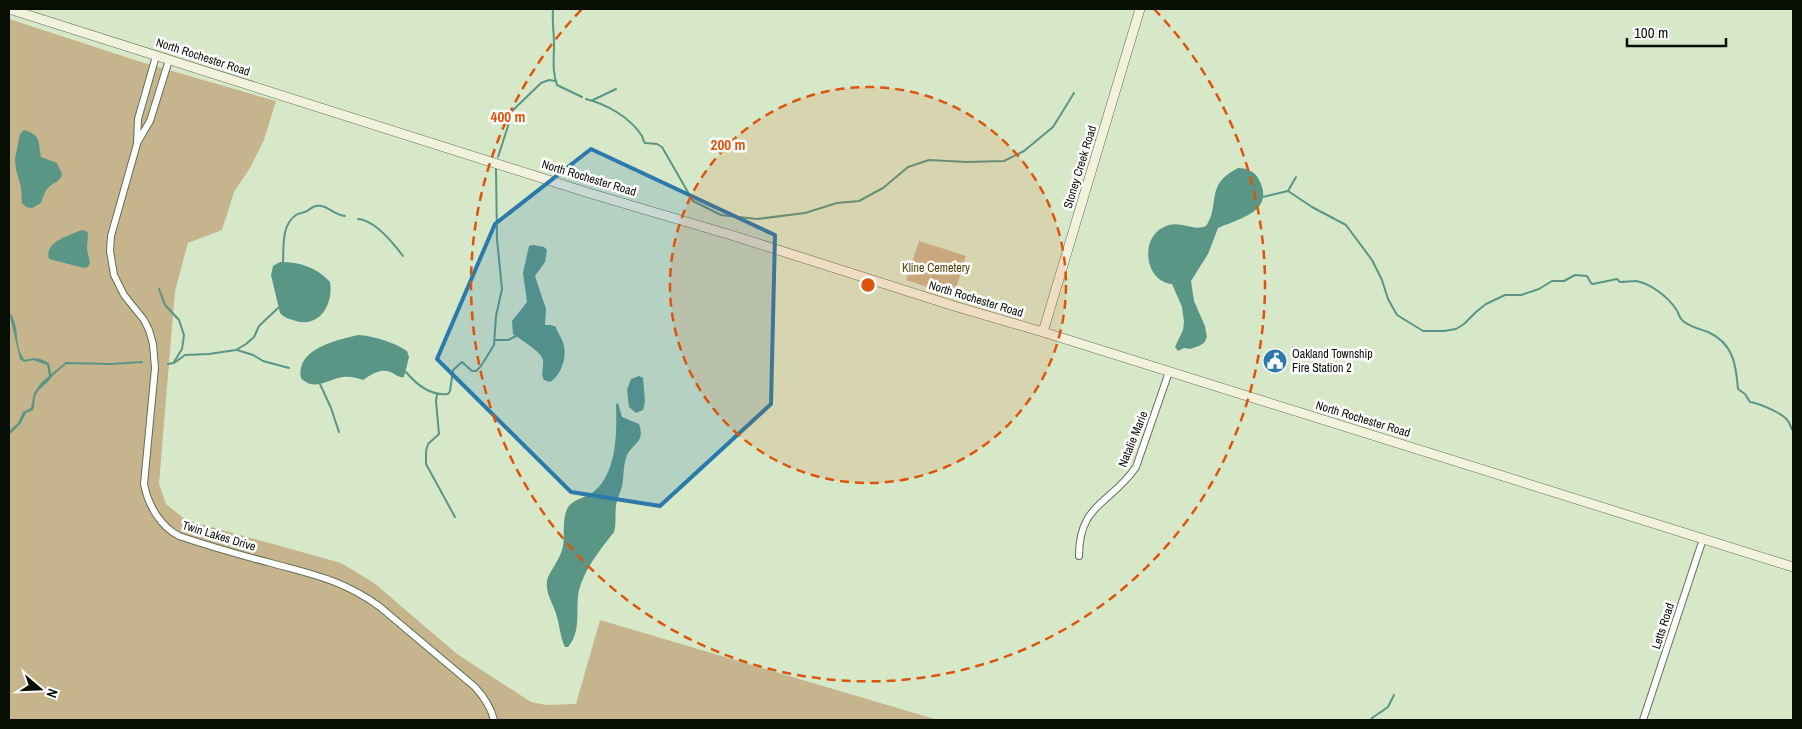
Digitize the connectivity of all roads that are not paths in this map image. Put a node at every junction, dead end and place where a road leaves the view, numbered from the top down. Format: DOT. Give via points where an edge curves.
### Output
graph roads {
  1 [pos="11,9"];
  2 [pos="1140,9"];
  3 [pos="156,56"];
  4 [pos="169,60"];
  5 [pos="137,144"];
  6 [pos="1043,332"];
  7 [pos="1170,372"];
  8 [pos="1703,539"];
  9 [pos="1079,556"];
  10 [pos="1793,567"];
  11 [pos="494,720"];
  12 [pos="1643,720"];
  1 -- 3 [label="main road, North Rochester Road"];
  2 -- 6 [label="main road, Stoney Creek Road"];
  3 -- 4 [label="main road, North Rochester Road"];
  3 -- 5 [label="street, Twin Lakes Drive" via="138,119"];
  4 -- 5 [label="street, Twin Lakes Drive" via="150,121"];
  4 -- 6 [label="main road, North Rochester Road"];
  5 -- 11 [label="street, Twin Lakes Drive" via="111,236 110,251 118,286 144,320 152,339 155,368 144,484 152,508 164,525 179,536 319,576 357,592 380,607 475,687"];
  6 -- 7 [label="main road, North Rochester Road"];
  7 -- 8 [label="main road, North Rochester Road"];
  7 -- 9 [label="street, Natalie Marie" via="1136,467 1127,480 1094,508 1079,540"];
  8 -- 10 [label="main road, North Rochester Road"];
  8 -- 12 [label="street, Letts Road"];
}
